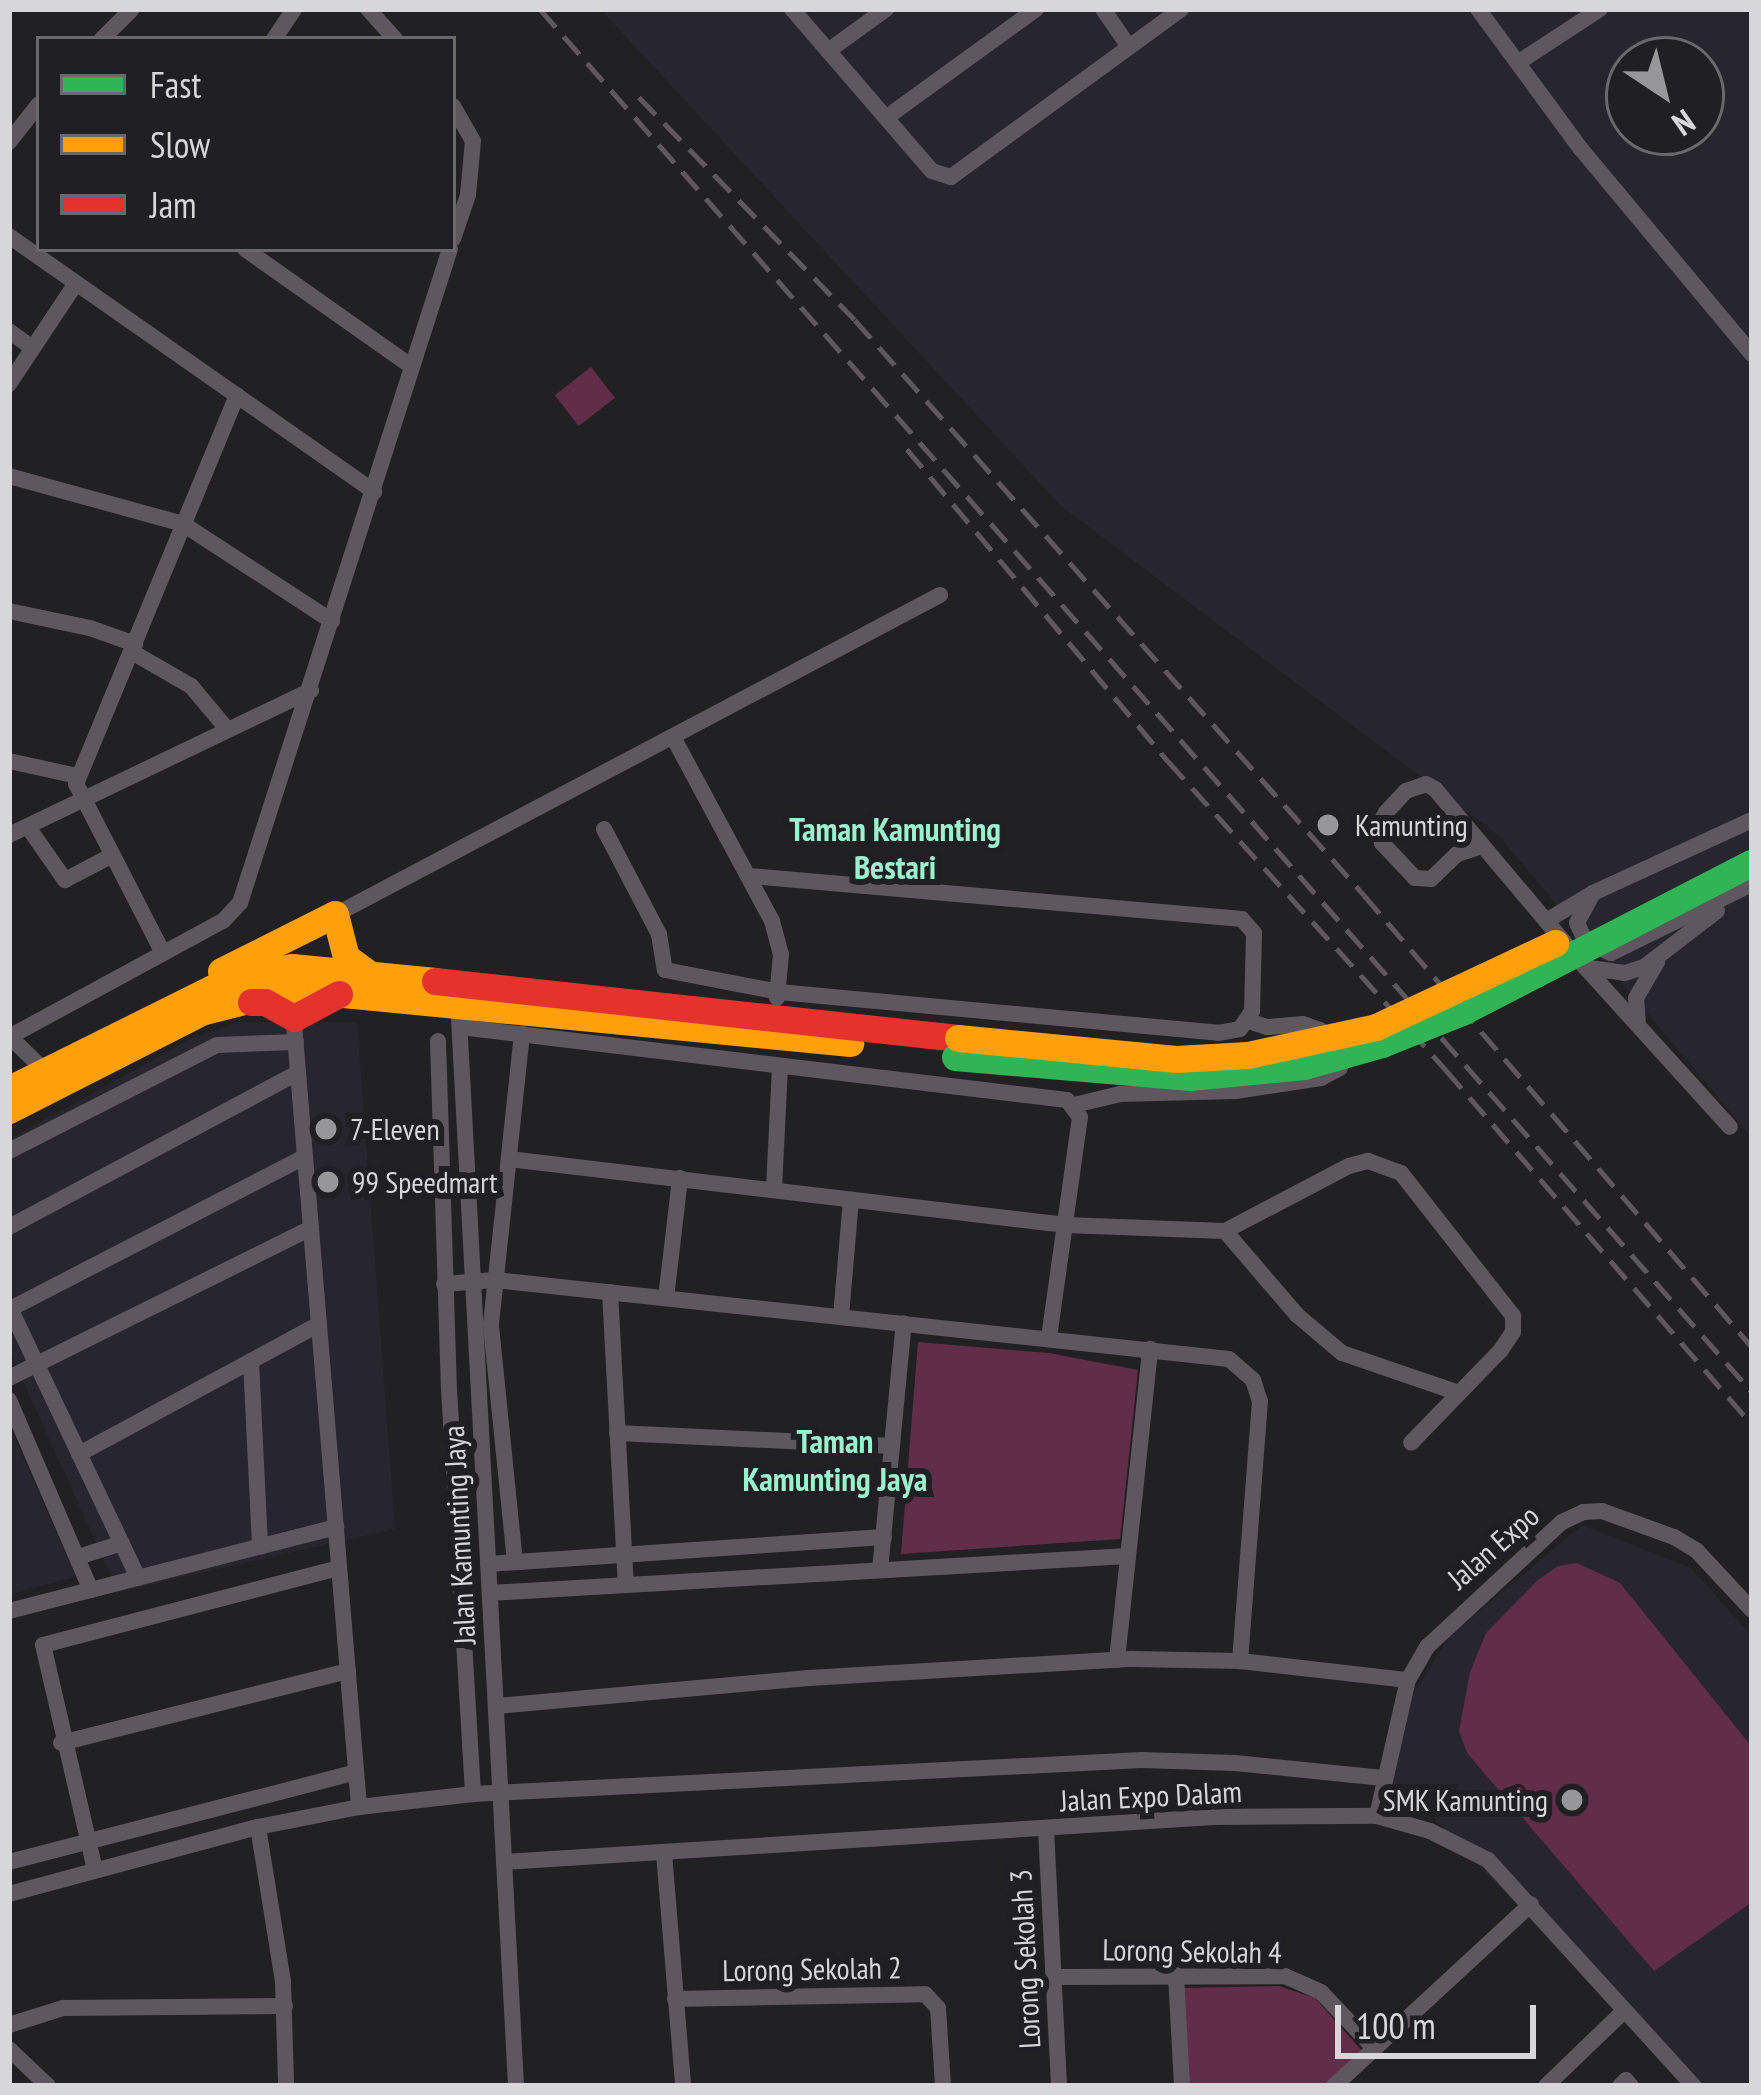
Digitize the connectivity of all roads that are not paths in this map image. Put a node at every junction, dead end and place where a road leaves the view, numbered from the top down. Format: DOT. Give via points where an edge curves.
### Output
graph roads {
  1 [pos="132,9"];
  2 [pos="294,9"];
  3 [pos="368,9"];
  4 [pos="792,9"];
  5 [pos="886,9"];
  6 [pos="1036,9"];
  7 [pos="1103,9"];
  8 [pos="1180,9"];
  9 [pos="1478,9"];
  10 [pos="1600,9"];
  11 [pos="105,36"];
  12 [pos="276,36"];
  13 [pos="392,36"];
  14 [pos="1129,46"];
  15 [pos="828,52"];
  16 [pos="1519,62"];
  17 [pos="36,109"];
  18 [pos="456,111"];
  19 [pos="887,117"];
  20 [pos="9,142"];
  21 [pos="456,230"];
  22 [pos="9,236"];
  23 [pos="250,252"];
  24 [pos="281,252"];
  25 [pos="449,252"];
  26 [pos="272,267"];
  27 [pos="76,283"];
  28 [pos="9,332"];
  29 [pos="32,348"];
  30 [pos="1752,354"];
  31 [pos="411,365"];
  32 [pos="9,384"];
  33 [pos="237,395"];
  34 [pos="9,476"];
  35 [pos="374,492"];
  36 [pos="183,524"];
  37 [pos="940,595"];
  38 [pos="9,611"];
  39 [pos="332,621"];
  40 [pos="133,648"];
  41 [pos="310,690"];
  42 [pos="227,729"];
  43 [pos="673,737"];
  44 [pos="9,760"];
  45 [pos="77,776"];
  46 [pos="81,801"];
  47 [pos="1752,820"];
  48 [pos="28,827"];
  49 [pos="604,830"];
  50 [pos="9,835"];
  51 [pos="1752,842"];
  52 [pos="1482,846"];
  53 [pos="111,856"];
  54 [pos="749,876"];
  55 [pos="1750,878"];
  56 [pos="1593,893"];
  57 [pos="1524,894"];
  58 [pos="335,914"];
  59 [pos="1546,921"];
  60 [pos="164,952"];
  61 [pos="1661,957"];
  62 [pos="1584,966"];
  63 [pos="368,973"];
  64 [pos="292,978"];
  65 [pos="343,993"];
  66 [pos="226,1002"];
  67 [pos="183,1003"];
  68 [pos="458,1003"];
  69 [pos="773,1003"];
  70 [pos="1248,1021"];
  71 [pos="1638,1025"];
  72 [pos="295,1030"];
  73 [pos="521,1034"];
  74 [pos="9,1037"];
  75 [pos="438,1041"];
  76 [pos="957,1047"];
  77 [pos="780,1066"];
  78 [pos="46,1072"];
  79 [pos="298,1073"];
  80 [pos="9,1089"];
  81 [pos="1073,1105"];
  82 [pos="9,1114"];
  83 [pos="1730,1126"];
  84 [pos="9,1151"];
  85 [pos="305,1157"];
  86 [pos="509,1159"];
  87 [pos="680,1178"];
  88 [pos="774,1189"];
  89 [pos="851,1199"];
  90 [pos="1066,1225"];
  91 [pos="9,1227"];
  92 [pos="311,1228"];
  93 [pos="1225,1231"];
  94 [pos="495,1280"];
  95 [pos="473,1282"];
  96 [pos="444,1284"];
  97 [pos="610,1292"];
  98 [pos="666,1298"];
  99 [pos="10,1307"];
  100 [pos="841,1316"];
  101 [pos="904,1323"];
  102 [pos="319,1324"];
  103 [pos="1048,1338"];
  104 [pos="1150,1349"];
  105 [pos="251,1361"];
  106 [pos="38,1366"];
  107 [pos="9,1378"];
  108 [pos="1456,1392"];
  109 [pos="9,1400"];
  110 [pos="617,1432"];
  111 [pos="1411,1443"];
  112 [pos="892,1446"];
  113 [pos="79,1454"];
  114 [pos="336,1527"];
  115 [pos="884,1537"];
  116 [pos="122,1543"];
  117 [pos="260,1546"];
  118 [pos="624,1555"];
  119 [pos="1128,1556"];
  120 [pos="78,1557"];
  121 [pos="514,1562"];
  122 [pos="488,1564"];
  123 [pos="339,1568"];
  124 [pos="880,1570"];
  125 [pos="138,1578"];
  126 [pos="626,1585"];
  127 [pos="91,1590"];
  128 [pos="490,1593"];
  129 [pos="1752,1610"];
  130 [pos="9,1611"];
  131 [pos="1117,1660"];
  132 [pos="1240,1661"];
  133 [pos="348,1671"];
  134 [pos="1408,1680"];
  135 [pos="496,1706"];
  136 [pos="62,1744"];
  137 [pos="356,1772"];
  138 [pos="1383,1778"];
  139 [pos="473,1793"];
  140 [pos="500,1793"];
  141 [pos="359,1807"];
  142 [pos="1377,1816"];
  143 [pos="259,1827"];
  144 [pos="1046,1828"];
  145 [pos="88,1838"];
  146 [pos="664,1853"];
  147 [pos="9,1862"];
  148 [pos="504,1862"];
  149 [pos="94,1870"];
  150 [pos="9,1894"];
  151 [pos="1531,1904"];
  152 [pos="1176,1976"];
  153 [pos="1054,1977"];
  154 [pos="675,1999"];
  155 [pos="285,2006"];
  156 [pos="1624,2011"];
  157 [pos="9,2025"];
  158 [pos="1374,2048"];
  159 [pos="9,2049"];
  160 [pos="48,2086"];
  161 [pos="286,2086"];
  162 [pos="516,2086"];
  163 [pos="683,2086"];
  164 [pos="943,2086"];
  165 [pos="1058,2086"];
  166 [pos="1182,2086"];
  167 [pos="1334,2086"];
  168 [pos="1546,2086"];
  169 [pos="1694,2086"];
  1 -- 11 [label="street"];
  2 -- 12 [label="street"];
  3 -- 13 [label="street"];
  4 -- 15 [label="street"];
  5 -- 15 [label="street"];
  6 -- 19 [label="street"];
  7 -- 14 [label="street"];
  8 -- 14 [label="street"];
  9 -- 16 [label="street"];
  10 -- 16 [label="street"];
  14 -- 19 [label="street" via="951,177 932,171"];
  15 -- 19 [label="street"];
  16 -- 30 [label="street"];
  17 -- 20 [label="street"];
  18 -- 21 [label="street" via="473,141"];
  22 -- 27 [label="street"];
  23 -- 26 [label="street"];
  24 -- 26 [label="street"];
  25 -- 31 [label="street"];
  26 -- 31 [label="street"];
  27 -- 29 [label="street"];
  27 -- 33 [label="street"];
  28 -- 29 [label="street"];
  29 -- 32 [label="street"];
  31 -- 35 [label="street"];
  33 -- 35 [label="street"];
  33 -- 36 [label="street"];
  34 -- 36 [label="street"];
  35 -- 39 [label="street"];
  36 -- 39 [label="street"];
  36 -- 40 [label="street"];
  37 -- 43 [label="street"];
  38 -- 40 [label="street" via="90,628"];
  39 -- 41 [label="street"];
  40 -- 42 [label="street" via="190,686"];
  40 -- 45 [label="street"];
  41 -- 42 [label="street"];
  41 -- 60 [label="street" via="240,903"];
  42 -- 46 [label="street"];
  43 -- 54 [label="street"];
  43 -- 58 [label="street"];
  44 -- 45 [label="street"];
  45 -- 46 [label="street"];
  46 -- 48 [label="street"];
  46 -- 53 [label="street"];
  47 -- 56 [label="street"];
  48 -- 50 [label="street"];
  48 -- 53 [label="street" via="65,880"];
  49 -- 69 [label="street" via="659,934 665,970"];
  51 -- 76 [label="main road, bridge" via="1460,990 1376,1027 1307,1045 1176,1059"];
  52 -- 52 [label="street" via="1457,854 1431,879 1415,878 1382,843 1378,820 1406,791 1426,784"];
  52 -- 57 [label="street"];
  53 -- 60 [label="street"];
  54 -- 69 [label="street" via="778,938"];
  54 -- 70 [label="street" via="1242,919 1254,933"];
  55 -- 56 [label="street" via="1611,953 1586,942 1577,923"];
  55 -- 61 [label="street"];
  55 -- 76 [label="main road, bridge" via="1462,1012 1304,1066 1190,1077"];
  56 -- 57 [label="street" via="1558,901"];
  56 -- 59 [label="street"];
  57 -- 59 [label="street"];
  58 -- 63 [label="main road" via="346,957"];
  58 -- 64 [label="street" via="300,945"];
  58 -- 67 [label="main road" via="242,958"];
  59 -- 62 [label="street"];
  60 -- 74 [label="street"];
  61 -- 62 [label="street" via="1625,973"];
  61 -- 71 [label="street" via="1640,983"];
  62 -- 71 [label="street"];
  63 -- 64 [label="main road"];
  63 -- 68 [label="main road"];
  64 -- 65 [label="main road"];
  64 -- 66 [label="main road"];
  64 -- 67 [label="main road" via="235,977"];
  64 -- 72 [label="street"];
  65 -- 68 [label="main road"];
  65 -- 72 [label="main road" via="323,998"];
  66 -- 72 [label="main road" via="266,1002"];
  66 -- 82 [label="main road"];
  67 -- 78 [label="main road"];
  68 -- 69 [label="main road"];
  68 -- 73 [label="street"];
  68 -- 76 [label="main road"];
  68 -- 95 [label="street, Jalan Kamunting Jaya"];
  69 -- 70 [label="street" via="1218,1033"];
  69 -- 76 [label="main road"];
  70 -- 81 [label="street" via="1320,1030 1340,1068 1236,1091 1120,1094"];
  71 -- 83 [label="street"];
  72 -- 79 [label="street"];
  72 -- 84 [label="street" via="217,1045"];
  73 -- 77 [label="street"];
  73 -- 86 [label="street"];
  74 -- 78 [label="street"];
  75 -- 96 [label="street"];
  77 -- 81 [label="street" via="1052,1096"];
  77 -- 88 [label="street"];
  78 -- 80 [label="main road"];
  79 -- 85 [label="street"];
  79 -- 91 [label="street"];
  81 -- 90 [label="street" via="1080,1117"];
  85 -- 92 [label="street"];
  85 -- 99 [label="street"];
  86 -- 87 [label="street"];
  86 -- 94 [label="street"];
  87 -- 88 [label="street"];
  87 -- 98 [label="street"];
  88 -- 89 [label="street"];
  89 -- 90 [label="street"];
  89 -- 100 [label="street"];
  90 -- 93 [label="street"];
  90 -- 103 [label="street"];
  92 -- 102 [label="street"];
  92 -- 106 [label="street"];
  93 -- 108 [label="street" via="1297,1315 1342,1353"];
  93 -- 108 [label="street" via="1349,1166 1368,1161 1401,1173 1513,1316 1501,1350"];
  94 -- 95 [label="street"];
  94 -- 97 [label="street"];
  94 -- 121 [label="street" via="491,1324"];
  95 -- 96 [label="street"];
  95 -- 122 [label="street, Jalan Kamunting Jaya"];
  96 -- 139 [label="street"];
  97 -- 98 [label="street"];
  97 -- 110 [label="street"];
  98 -- 100 [label="street"];
  99 -- 106 [label="street"];
  100 -- 101 [label="street"];
  101 -- 103 [label="street"];
  101 -- 112 [label="street"];
  102 -- 105 [label="street"];
  102 -- 114 [label="street"];
  103 -- 104 [label="street"];
  104 -- 119 [label="street"];
  104 -- 132 [label="street" via="1229,1359 1253,1380 1260,1401"];
  105 -- 113 [label="street"];
  105 -- 117 [label="street"];
  106 -- 107 [label="street"];
  106 -- 113 [label="street"];
  108 -- 111 [label="street"];
  109 -- 120 [label="street"];
  110 -- 112 [label="street"];
  110 -- 118 [label="street"];
  112 -- 115 [label="street"];
  113 -- 116 [label="street"];
  114 -- 117 [label="street"];
  114 -- 123 [label="street"];
  115 -- 118 [label="street"];
  115 -- 124 [label="street"];
  116 -- 120 [label="street"];
  116 -- 125 [label="street"];
  117 -- 125 [label="street"];
  118 -- 121 [label="street"];
  118 -- 126 [label="street"];
  119 -- 124 [label="street"];
  119 -- 131 [label="street"];
  120 -- 127 [label="street"];
  121 -- 122 [label="street"];
  122 -- 128 [label="street, Jalan Kamunting Jaya"];
  123 -- 133 [label="street"];
  123 -- 136 [label="street" via="43,1645"];
  124 -- 126 [label="street"];
  125 -- 127 [label="street"];
  126 -- 128 [label="street"];
  127 -- 130 [label="street"];
  128 -- 135 [label="street, Jalan Kamunting Jaya"];
  129 -- 134 [label="street, Jalan Expo" via="1674,1537 1602,1511 1582,1512 1470,1601"];
  131 -- 132 [label="street"];
  131 -- 135 [label="street"];
  132 -- 134 [label="street"];
  133 -- 136 [label="street"];
  133 -- 137 [label="street"];
  134 -- 138 [label="street, Jalan Expo"];
  135 -- 140 [label="street, Jalan Kamunting Jaya"];
  136 -- 145 [label="street"];
  137 -- 141 [label="street"];
  137 -- 145 [label="street"];
  138 -- 140 [label="street" via="1141,1760"];
  138 -- 142 [label="street, Jalan Expo"];
  139 -- 140 [label="street"];
  139 -- 141 [label="street"];
  140 -- 148 [label="street, Jalan Kamunting Jaya"];
  141 -- 143 [label="street"];
  142 -- 144 [label="street, Jalan Expo Dalam"];
  142 -- 151 [label="street, Jalan Expo Dalam" via="1464,1846"];
  143 -- 149 [label="street"];
  143 -- 155 [label="street"];
  144 -- 146 [label="street, Jalan Expo Dalam"];
  144 -- 153 [label="street, Lorong Sekolah 3"];
  145 -- 147 [label="street"];
  145 -- 149 [label="street"];
  146 -- 148 [label="street, Jalan Expo Dalam"];
  146 -- 154 [label="street"];
  148 -- 162 [label="street, Jalan Kamunting Jaya"];
  149 -- 150 [label="street"];
  151 -- 156 [label="street, Jalan Expo Dalam"];
  151 -- 158 [label="street"];
  152 -- 153 [label="street, Lorong Sekolah 4"];
  152 -- 158 [label="street, Lorong Sekolah 4" via="1304,1982"];
  152 -- 166 [label="street"];
  153 -- 165 [label="street, Lorong Sekolah 3"];
  154 -- 163 [label="street"];
  154 -- 164 [label="street, Lorong Sekolah 2" via="925,1994 938,2008"];
  155 -- 157 [label="street" via="63,2008"];
  155 -- 161 [label="street"];
  156 -- 168 [label="street"];
  156 -- 169 [label="street, Jalan Expo Dalam"];
  158 -- 167 [label="street"];
  159 -- 160 [label="street"];
}
